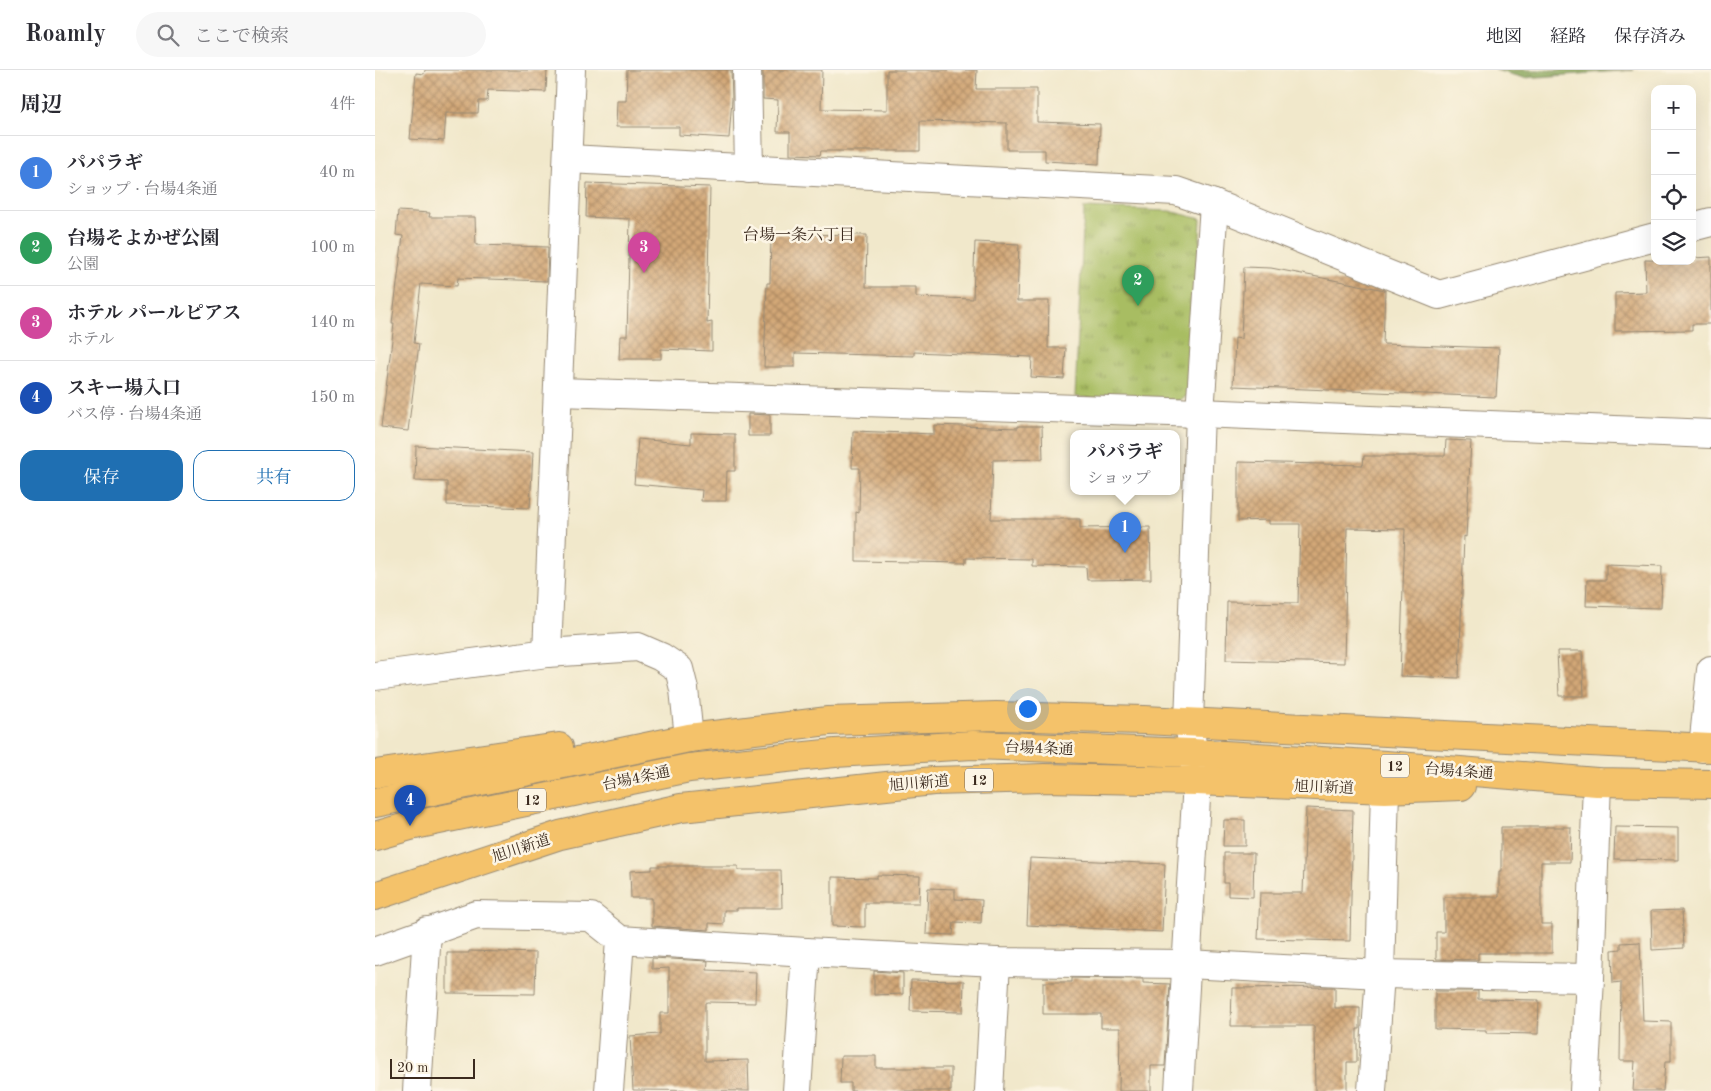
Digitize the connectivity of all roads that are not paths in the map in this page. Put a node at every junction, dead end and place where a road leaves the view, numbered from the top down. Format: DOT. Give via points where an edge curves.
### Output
graph roads {
  1 [pos="571,70"];
  2 [pos="747,70"];
  3 [pos="569,159"];
  4 [pos="749,169"];
  5 [pos="1214,204"];
  6 [pos="1711,222"];
  7 [pos="1696,226"];
  8 [pos="1651,238"];
  9 [pos="559,392"];
  10 [pos="1201,413"];
  11 [pos="1711,434"];
  12 [pos="547,652"];
  13 [pos="1711,670"];
  14 [pos="375,676"];
  15 [pos="1709,698"];
  16 [pos="1189,722"];
  17 [pos="689,738"];
  18 [pos="1707,748"];
  19 [pos="1192,753"];
  20 [pos="689,768"];
  21 [pos="375,774"];
  22 [pos="1197,781"];
  23 [pos="1597,782"];
  24 [pos="1711,784"];
  25 [pos="1385,789"];
  26 [pos="375,803"];
  27 [pos="681,808"];
  28 [pos="375,836"];
  29 [pos="375,896"];
  30 [pos="427,931"];
  31 [pos="620,940"];
  32 [pos="375,951"];
  33 [pos="806,952"];
  34 [pos="996,962"];
  35 [pos="1187,964"];
  36 [pos="1380,974"];
  37 [pos="1590,978"];
  38 [pos="417,1091"];
  39 [pos="609,1091"];
  40 [pos="797,1091"];
  41 [pos="989,1091"];
  42 [pos="1179,1091"];
  43 [pos="1372,1091"];
  44 [pos="1584,1091"];
  1 -- 3 [label="street"];
  2 -- 4 [label="street"];
  3 -- 4 [label="street"];
  3 -- 9 [label="street"];
  4 -- 5 [label="street" via="1176,191"];
  5 -- 8 [label="street" via="1439,295"];
  5 -- 10 [label="street"];
  6 -- 7 [label="street"];
  9 -- 10 [label="street"];
  9 -- 12 [label="street"];
  10 -- 11 [label="street"];
  10 -- 16 [label="street"];
  12 -- 14 [label="street"];
  12 -- 17 [label="street" via="638,647 661,657 679,669 685,688"];
  13 -- 15 [label="street"];
  15 -- 18 [label="street"];
  16 -- 17 [label="highway, 台場4条通 / 12" via="996,716 847,720"];
  16 -- 18 [label="highway, 台場4条通 / 12"];
  16 -- 19 [label="street"];
  17 -- 20 [label="highway"];
  17 -- 21 [label="highway, 12" via="629,736"];
  17 -- 26 [label="highway, 台場4条通 / 12"];
  19 -- 20 [label="highway, 台場4条通 / 12" via="973,745 835,753"];
  19 -- 22 [label="street"];
  19 -- 23 [label="highway, 台場4条通 / 12"];
  20 -- 27 [label="highway"];
  20 -- 28 [label="highway, 台場4条通 / 12"];
  22 -- 25 [label="highway, 旭川新道 / 12"];
  22 -- 27 [label="highway, 旭川新道 / 12" via="1044,778 933,781"];
  22 -- 35 [label="street"];
  23 -- 24 [label="highway, 台場4条通 / 12"];
  23 -- 25 [label="highway, 旭川新道 / 12"];
  23 -- 37 [label="street"];
  25 -- 36 [label="street"];
  27 -- 29 [label="highway, 旭川新道 / 12" via="559,835"];
  30 -- 31 [label="street" via="476,915 591,917"];
  30 -- 32 [label="street"];
  30 -- 38 [label="street"];
  31 -- 33 [label="street"];
  31 -- 39 [label="street"];
  33 -- 34 [label="street"];
  33 -- 40 [label="street"];
  34 -- 35 [label="street"];
  34 -- 41 [label="street"];
  35 -- 36 [label="street"];
  35 -- 42 [label="street"];
  36 -- 37 [label="street"];
  36 -- 43 [label="street"];
  37 -- 44 [label="street"];
}
